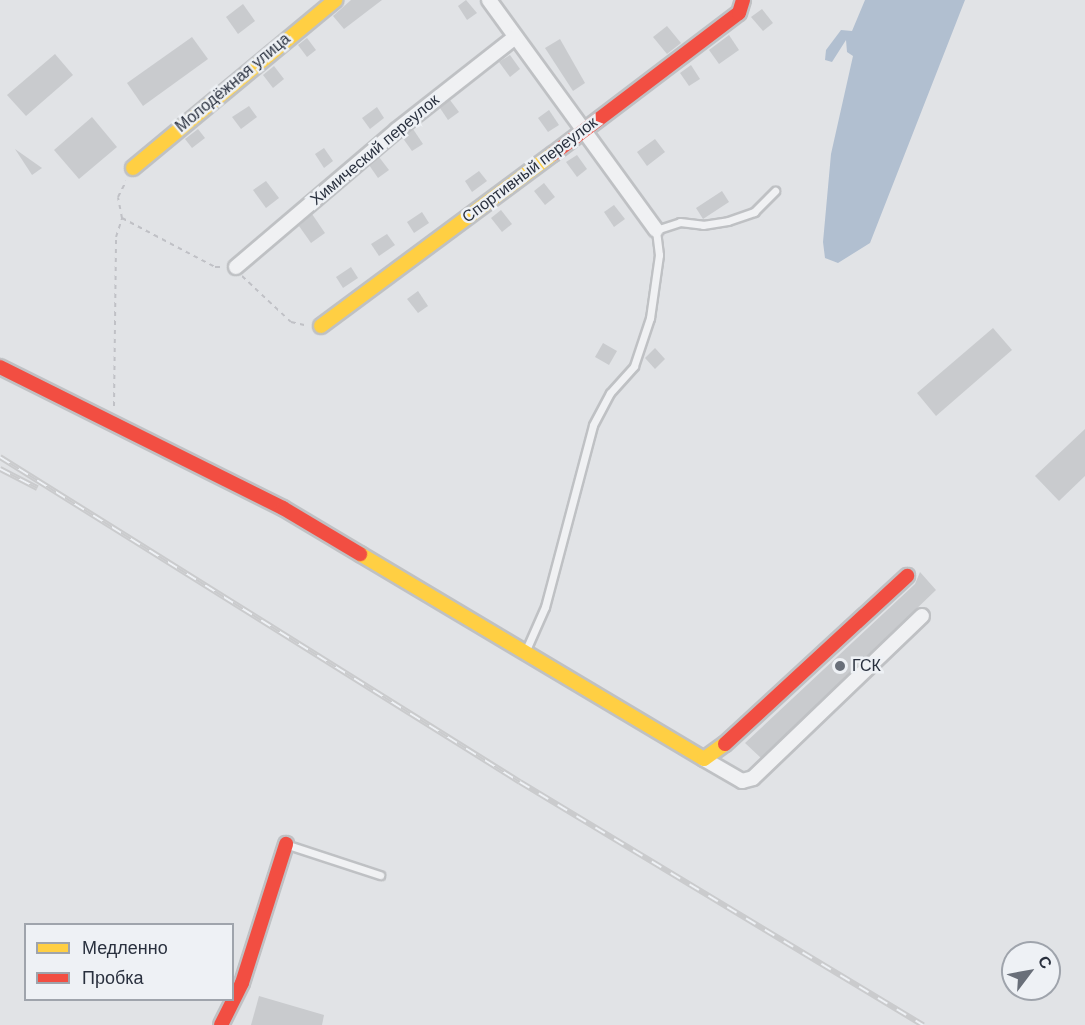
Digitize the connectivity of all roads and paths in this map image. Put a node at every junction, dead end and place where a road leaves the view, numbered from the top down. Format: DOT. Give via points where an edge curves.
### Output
graph roads {
  1 [pos="335,0"];
  2 [pos="489,0"];
  3 [pos="741,6"];
  4 [pos="515,37"];
  5 [pos="584,131"];
  6 [pos="133,168"];
  7 [pos="775,191"];
  8 [pos="122,218"];
  9 [pos="656,230"];
  10 [pos="236,267"];
  11 [pos="321,326"];
  12 [pos="0,367"];
  13 [pos="114,420"];
  14 [pos="907,576"];
  15 [pos="922,616"];
  16 [pos="525,653"];
  17 [pos="704,759"];
  18 [pos="286,844"];
  19 [pos="380,875"];
  20 [pos="234,999"];
  21 [pos="233,1001"];
  22 [pos="221,1025"];
  1 -- 6 [label="street, Молодёжная улица"];
  2 -- 4 [label="street"];
  3 -- 5 [label="street, Спортивный переулок"];
  4 -- 5 [label="street"];
  4 -- 10 [label="street, Химический переулок"];
  5 -- 9 [label="street"];
  5 -- 11 [label="street, Спортивный переулок"];
  6 -- 8 [label="path" via="118,197"];
  7 -- 9 [label="lane" via="754,212 728,221 703,225 680,222"];
  8 -- 10 [label="path" via="215,267"];
  8 -- 13 [label="path" via="116,237"];
  9 -- 16 [label="lane" via="659,255 650,318 634,366 610,393 592,425 545,607"];
  10 -- 11 [label="path" via="291,322"];
  12 -- 13 [label="street"];
  13 -- 16 [label="street" via="283,508"];
  14 -- 17 [label="street" via="741,732"];
  15 -- 17 [label="street" via="753,778 742,781"];
  16 -- 17 [label="street"];
  18 -- 19 [label="lane"];
  18 -- 20 [label="street"];
  21 -- 22 [label="street"];
}
